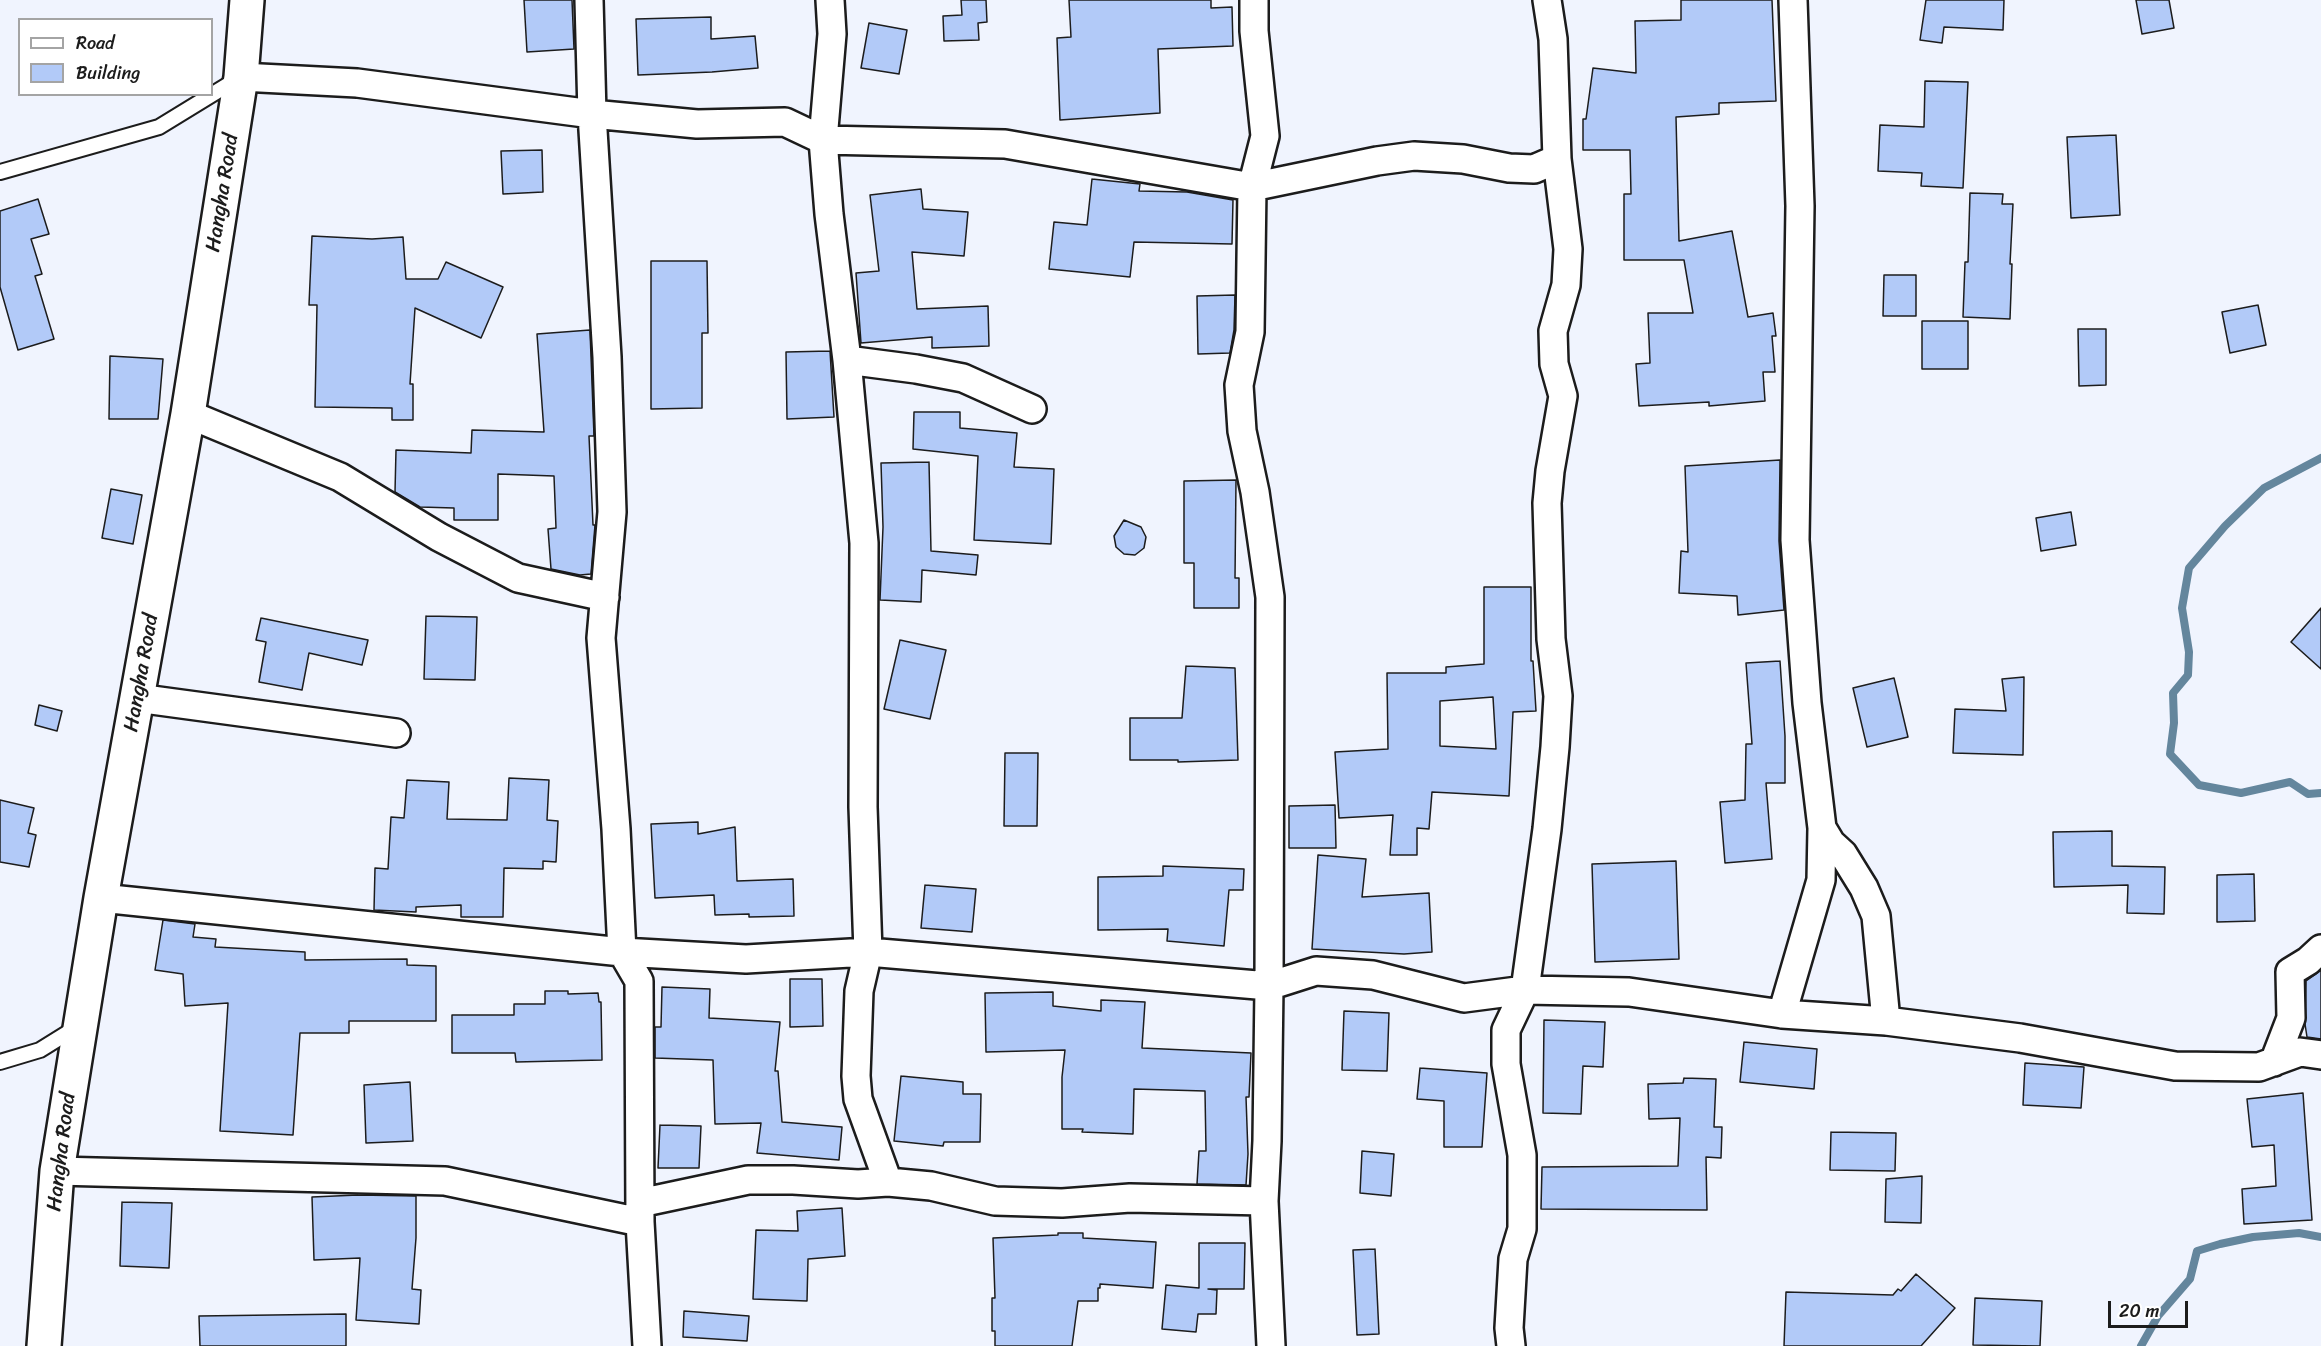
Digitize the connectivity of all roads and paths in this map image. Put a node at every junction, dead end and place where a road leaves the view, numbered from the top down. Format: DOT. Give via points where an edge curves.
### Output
graph roads {
  1 [pos="248,0"];
  2 [pos="589,0"];
  3 [pos="830,0"];
  4 [pos="1254,0"];
  5 [pos="1547,0"];
  6 [pos="1793,0"];
  7 [pos="241,77"];
  8 [pos="213,94"];
  9 [pos="210,96"];
  10 [pos="592,114"];
  11 [pos="824,140"];
  12 [pos="1557,159"];
  13 [pos="0,172"];
  14 [pos="1252,187"];
  15 [pos="847,360"];
  16 [pos="1032,409"];
  17 [pos="188,414"];
  18 [pos="605,597"];
  19 [pos="137,698"];
  20 [pos="396,734"];
  21 [pos="1822,828"];
  22 [pos="101,898"];
  23 [pos="2321,949"];
  24 [pos="622,952"];
  25 [pos="868,952"];
  26 [pos="1269,986"];
  27 [pos="1525,990"];
  28 [pos="1782,1014"];
  29 [pos="1886,1021"];
  30 [pos="81,1025"];
  31 [pos="2321,1055"];
  32 [pos="0,1062"];
  33 [pos="2274,1062"];
  34 [pos="57,1171"];
  35 [pos="888,1182"];
  36 [pos="1264,1201"];
  37 [pos="640,1213"];
  38 [pos="44,1346"];
  39 [pos="646,1346"];
  40 [pos="1271,1346"];
  41 [pos="1511,1346"];
  1 -- 7 [label="highway, Hangha Road"];
  2 -- 10 [label="street"];
  3 -- 11 [label="street" via="832,34"];
  4 -- 14 [label="street" via="1264,136"];
  5 -- 12 [label="street" via="1553,39"];
  6 -- 21 [label="street" via="1800,206 1795,540 1807,703"];
  7 -- 8 [label="lane"];
  7 -- 10 [label="street" via="357,83"];
  7 -- 17 [label="highway, Hangha Road"];
  9 -- 13 [label="lane" via="159,127"];
  10 -- 11 [label="street" via="697,124 784,122"];
  10 -- 18 [label="street" via="612,512"];
  11 -- 14 [label="street" via="1005,144"];
  11 -- 15 [label="street"];
  12 -- 14 [label="street" via="1534,169 1414,156"];
  12 -- 27 [label="street" via="1568,249 1566,285 1553,331 1554,364 1563,396 1547,503 1551,639 1558,696 1547,829"];
  14 -- 26 [label="street" via="1250,332 1239,385 1242,431 1270,597"];
  15 -- 16 [label="street" via="963,378"];
  15 -- 25 [label="street" via="864,543 863,807"];
  17 -- 18 [label="street" via="340,477 439,537 518,578"];
  17 -- 19 [label="highway, Hangha Road"];
  18 -- 24 [label="street" via="601,638"];
  19 -- 20 [label="street"];
  19 -- 22 [label="highway, Hangha Road"];
  21 -- 28 [label="street" via="1821,880"];
  21 -- 29 [label="street" via="1864,888 1876,916"];
  22 -- 24 [label="street"];
  22 -- 30 [label="highway, Hangha Road"];
  23 -- 33 [label="street" via="2290,972 2291,1018"];
  24 -- 25 [label="street" via="746,959"];
  24 -- 37 [label="street" via="639,981"];
  25 -- 26 [label="street"];
  25 -- 35 [label="street" via="859,991 858,1099"];
  26 -- 27 [label="street" via="1316,971 1373,975 1464,998"];
  26 -- 36 [label="street"];
  27 -- 28 [label="street" via="1629,992"];
  27 -- 41 [label="street" via="1506,1030 1506,1064 1522,1155 1522,1229 1513,1259"];
  28 -- 29 [label="street"];
  29 -- 33 [label="street" via="2020,1038 2175,1066 2259,1067"];
  30 -- 32 [label="lane" via="40,1050"];
  30 -- 34 [label="highway, Hangha Road"];
  31 -- 33 [label="street" via="2300,1052"];
  34 -- 37 [label="street" via="445,1180"];
  34 -- 38 [label="highway, Hangha Road"];
  35 -- 36 [label="street" via="931,1186 995,1201"];
  35 -- 37 [label="street" via="748,1180"];
  36 -- 40 [label="street"];
  37 -- 39 [label="street"];
}
